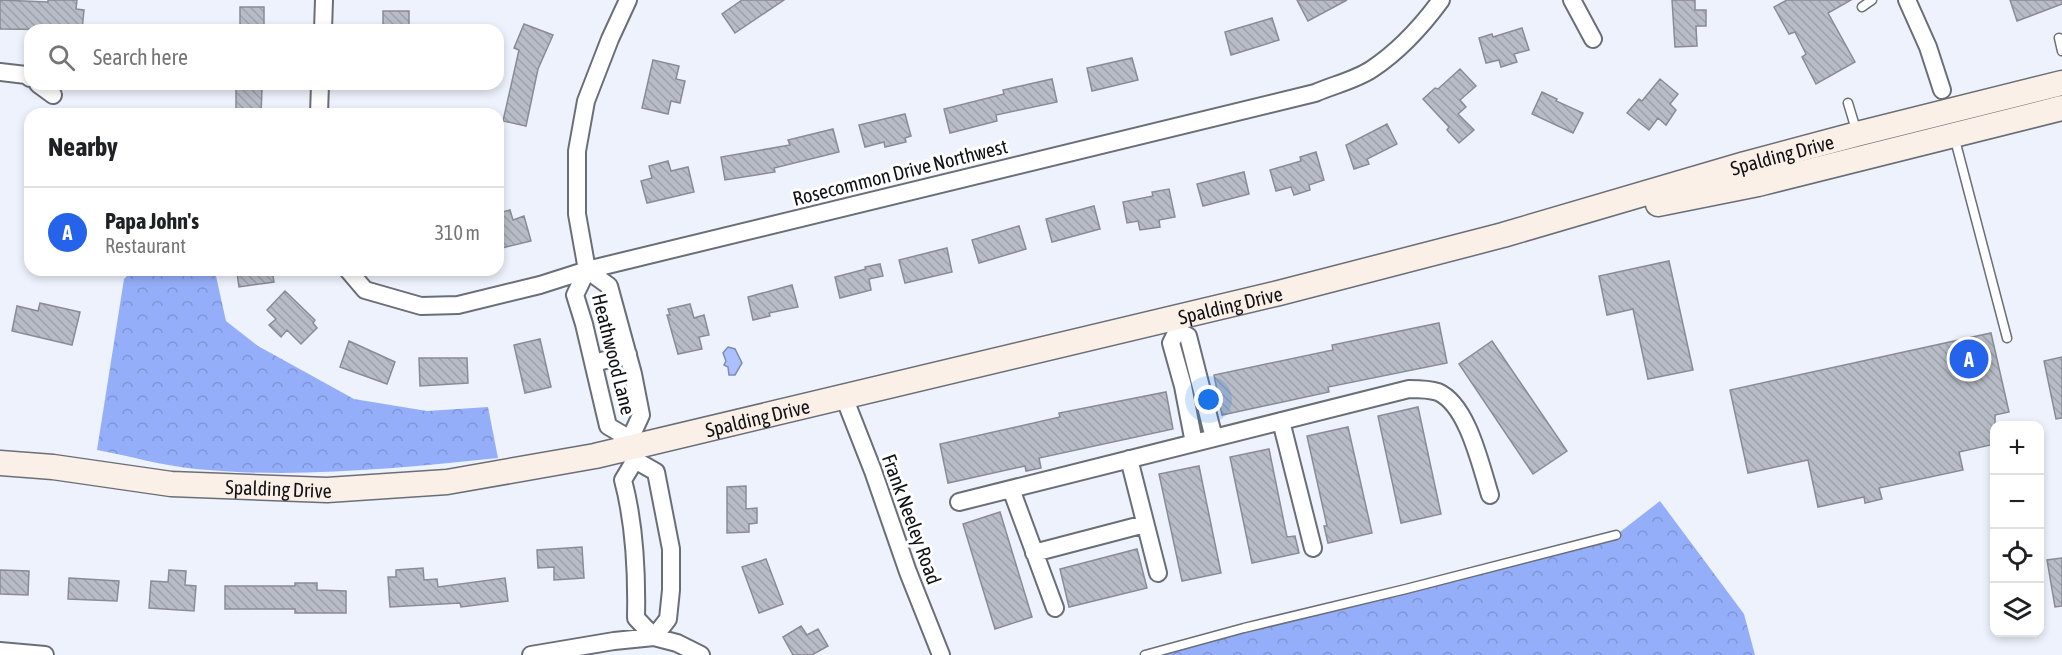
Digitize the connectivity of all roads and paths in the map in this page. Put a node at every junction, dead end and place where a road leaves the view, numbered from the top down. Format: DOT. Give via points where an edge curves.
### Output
graph roads {
  1 [pos="324,0"];
  2 [pos="628,0"];
  3 [pos="1441,0"];
  4 [pos="1572,0"];
  5 [pos="1872,0"];
  6 [pos="1907,0"];
  7 [pos="1862,7"];
  8 [pos="323,24"];
  9 [pos="2059,38"];
  10 [pos="1593,39"];
  11 [pos="2062,51"];
  12 [pos="0,72"];
  13 [pos="24,75"];
  14 [pos="2062,83"];
  15 [pos="46,90"];
  16 [pos="320,90"];
  17 [pos="53,95"];
  18 [pos="1848,103"];
  19 [pos="319,108"];
  20 [pos="2062,108"];
  21 [pos="1950,117"];
  22 [pos="1857,134"];
  23 [pos="1503,235"];
  24 [pos="587,270"];
  25 [pos="353,276"];
  26 [pos="1175,325"];
  27 [pos="2007,338"];
  28 [pos="628,354"];
  29 [pos="594,363"];
  30 [pos="844,397"];
  31 [pos="1281,421"];
  32 [pos="1214,438"];
  33 [pos="1194,443"];
  34 [pos="633,449"];
  35 [pos="1129,459"];
  36 [pos="0,463"];
  37 [pos="1011,489"];
  38 [pos="1490,495"];
  39 [pos="959,502"];
  40 [pos="1145,524"];
  41 [pos="1616,535"];
  42 [pos="1312,548"];
  43 [pos="1034,553"];
  44 [pos="1158,573"];
  45 [pos="1055,608"];
  46 [pos="654,637"];
  47 [pos="0,651"];
  48 [pos="37,655"];
  49 [pos="531,655"];
  50 [pos="701,655"];
  51 [pos="941,655"];
  52 [pos="1145,655"];
  1 -- 8 [label="street"];
  2 -- 24 [label="street, Heathwood Lane" via="586,101 577,151 577,214"];
  3 -- 24 [label="street, Rosecommon Drive Northwest" via="1407,40 1370,70 1315,93"];
  4 -- 10 [label="street"];
  5 -- 7 [label="lane"];
  6 -- 21 [label="street" via="1928,47"];
  9 -- 11 [label="lane"];
  12 -- 13 [label="street"];
  14 -- 21 [label="main road, Spalding Drive"];
  15 -- 17 [label="street"];
  16 -- 19 [label="street"];
  18 -- 22 [label="lane"];
  20 -- 21 [label="main road, Spalding Drive"];
  21 -- 22 [label="main road, Spalding Drive"];
  21 -- 23 [label="main road, Spalding Drive" via="1758,184"];
  21 -- 27 [label="lane"];
  22 -- 23 [label="main road, Spalding Drive"];
  23 -- 26 [label="main road, Spalding Drive"];
  24 -- 25 [label="street, Rosecommon Drive Northwest" via="458,305 421,306 365,290"];
  24 -- 28 [label="street, Heathwood Lane" via="609,286"];
  24 -- 29 [label="street, Heathwood Lane" via="575,295"];
  26 -- 30 [label="main road, Spalding Drive"];
  26 -- 32 [label="street, Spalding Drive" via="1188,336"];
  26 -- 33 [label="street, Spalding Drive" via="1171,343"];
  28 -- 29 [label="street"];
  28 -- 34 [label="street, Heathwood Lane" via="641,415"];
  29 -- 34 [label="street, Heathwood Lane" via="608,426"];
  30 -- 34 [label="main road, Spalding Drive"];
  30 -- 51 [label="street, Frank Neeley Road"];
  31 -- 32 [label="street"];
  31 -- 38 [label="street" via="1409,389 1438,393 1466,424"];
  31 -- 42 [label="street"];
  32 -- 33 [label="street"];
  33 -- 35 [label="street"];
  34 -- 36 [label="main road, Spalding Drive" via="447,482 327,490 171,484"];
  34 -- 46 [label="street, Heathwood Lane" via="623,480 636,554 636,618"];
  34 -- 46 [label="street, Heathwood Lane" via="656,472 671,549 668,619"];
  35 -- 37 [label="street"];
  35 -- 40 [label="street"];
  37 -- 39 [label="street"];
  37 -- 43 [label="street"];
  40 -- 43 [label="street"];
  40 -- 44 [label="street"];
  41 -- 52 [label="lane"];
  43 -- 45 [label="street"];
  46 -- 49 [label="street"];
  46 -- 50 [label="street"];
  47 -- 48 [label="street"];
}
